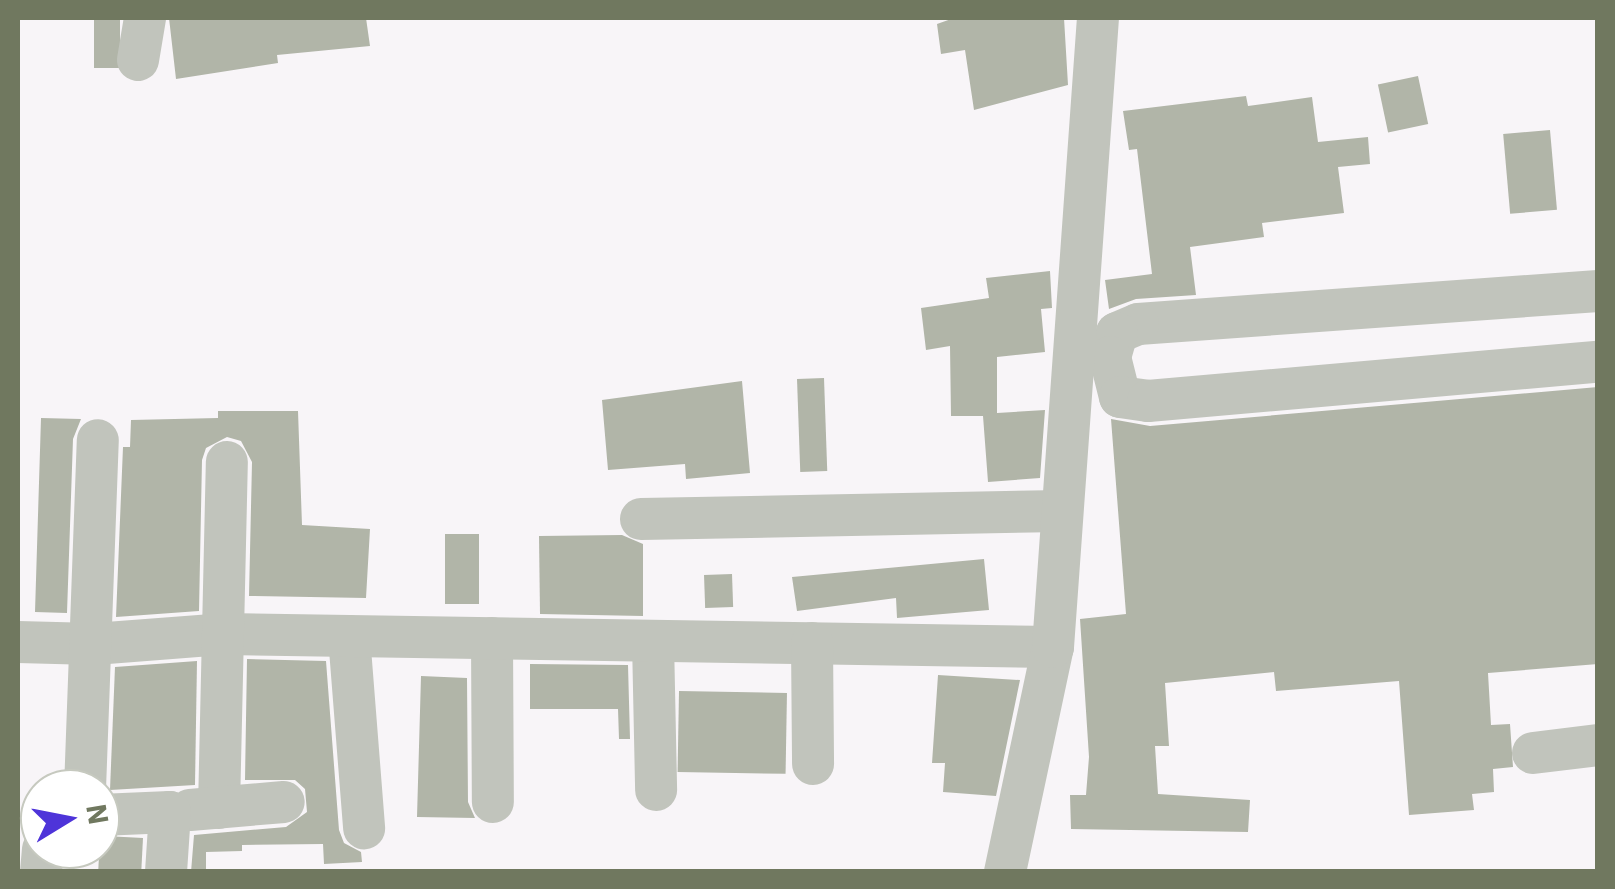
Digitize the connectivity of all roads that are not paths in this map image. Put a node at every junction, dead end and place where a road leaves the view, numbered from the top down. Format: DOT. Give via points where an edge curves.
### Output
graph roads {
  1 [pos="144,18"];
  2 [pos="1098,18"];
  3 [pos="138,60"];
  4 [pos="1598,291"];
  5 [pos="1598,362"];
  6 [pos="98,440"];
  7 [pos="227,462"];
  8 [pos="1062,511"];
  9 [pos="642,519"];
  10 [pos="223,634"];
  11 [pos="348,636"];
  12 [pos="492,638"];
  13 [pos="653,641"];
  14 [pos="18,642"];
  15 [pos="812,643"];
  16 [pos="94,644"];
  17 [pos="1053,646"];
  18 [pos="1598,746"];
  19 [pos="1533,753"];
  20 [pos="813,764"];
  21 [pos="86,769"];
  22 [pos="656,790"];
  23 [pos="284,802"];
  24 [pos="493,802"];
  25 [pos="218,808"];
  26 [pos="170,812"];
  27 [pos="120,814"];
  28 [pos="364,828"];
  29 [pos="166,872"];
  30 [pos="1005,872"];
  1 -- 3 [label="street"];
  2 -- 8 [label="street"];
  4 -- 5 [label="street" via="1138,324 1117,333 1110,357 1120,397 1148,401"];
  6 -- 16 [label="street"];
  7 -- 10 [label="street"];
  8 -- 9 [label="street"];
  8 -- 17 [label="street"];
  10 -- 11 [label="street"];
  10 -- 16 [label="street"];
  10 -- 25 [label="street"];
  11 -- 12 [label="street"];
  11 -- 28 [label="street"];
  12 -- 13 [label="street"];
  12 -- 24 [label="street"];
  13 -- 15 [label="street"];
  13 -- 22 [label="street"];
  14 -- 16 [label="street"];
  15 -- 17 [label="street"];
  15 -- 20 [label="street"];
  16 -- 21 [label="street"];
  17 -- 30 [label="street"];
  18 -- 19 [label="street"];
  23 -- 25 [label="street"];
  25 -- 26 [label="street"];
  26 -- 27 [label="street"];
  26 -- 29 [label="street"];
}
